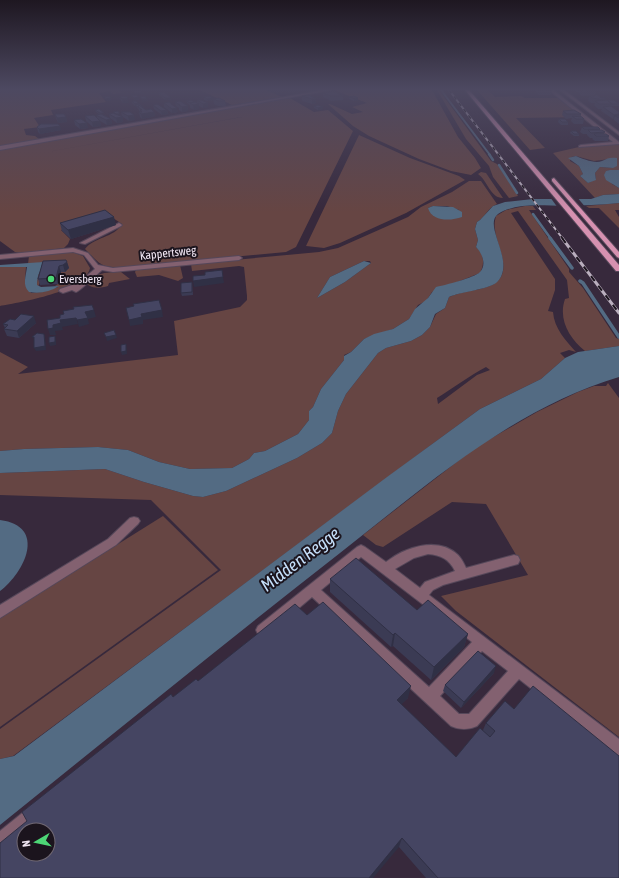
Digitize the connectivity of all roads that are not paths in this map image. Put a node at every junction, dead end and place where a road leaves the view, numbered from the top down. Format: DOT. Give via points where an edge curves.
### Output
graph roads {
  1 [pos="93,131"];
  2 [pos="502,131"];
  3 [pos="603,131"];
  4 [pos="618,143"];
  5 [pos="581,146"];
  6 [pos="0,148"];
  7 [pos="550,176"];
  8 [pos="119,225"];
  9 [pos="70,250"];
  10 [pos="619,256"];
  11 [pos="0,257"];
  12 [pos="239,258"];
  13 [pos="99,269"];
  14 [pos="619,269"];
  15 [pos="63,292"];
  16 [pos="134,521"];
  17 [pos="514,560"];
  18 [pos="386,569"];
  19 [pos="463,574"];
  20 [pos="313,590"];
  21 [pos="421,595"];
  22 [pos="0,612"];
  23 [pos="250,640"];
  24 [pos="481,642"];
  25 [pos="518,670"];
  26 [pos="429,697"];
  27 [pos="619,749"];
  28 [pos="45,805"];
  29 [pos="0,842"];
  1 -- 6 [label="street"];
  2 -- 14 [label="main road"];
  3 -- 4 [label="street"];
  4 -- 5 [label="street"];
  7 -- 10 [label="main road"];
  8 -- 9 [label="street" via="83,243 86,244 84,247"];
  9 -- 11 [label="street"];
  9 -- 13 [label="street" via="86,254"];
  12 -- 13 [label="street, Kappertsweg" via="123,270"];
  13 -- 15 [label="street" via="78,287"];
  16 -- 22 [label="street" via="112,542"];
  17 -- 19 [label="street"];
  18 -- 19 [label="street" via="404,556 424,550 435,550 453,558"];
  18 -- 20 [label="street" via="361,550"];
  18 -- 21 [label="street"];
  19 -- 21 [label="street" via="429,586"];
  20 -- 23 [label="street"];
  20 -- 26 [label="street"];
  21 -- 24 [label="street"];
  24 -- 25 [label="street"];
  24 -- 26 [label="street"];
  25 -- 26 [label="street" via="472,721 456,722"];
  25 -- 27 [label="street"];
  28 -- 29 [label="street"];
}
